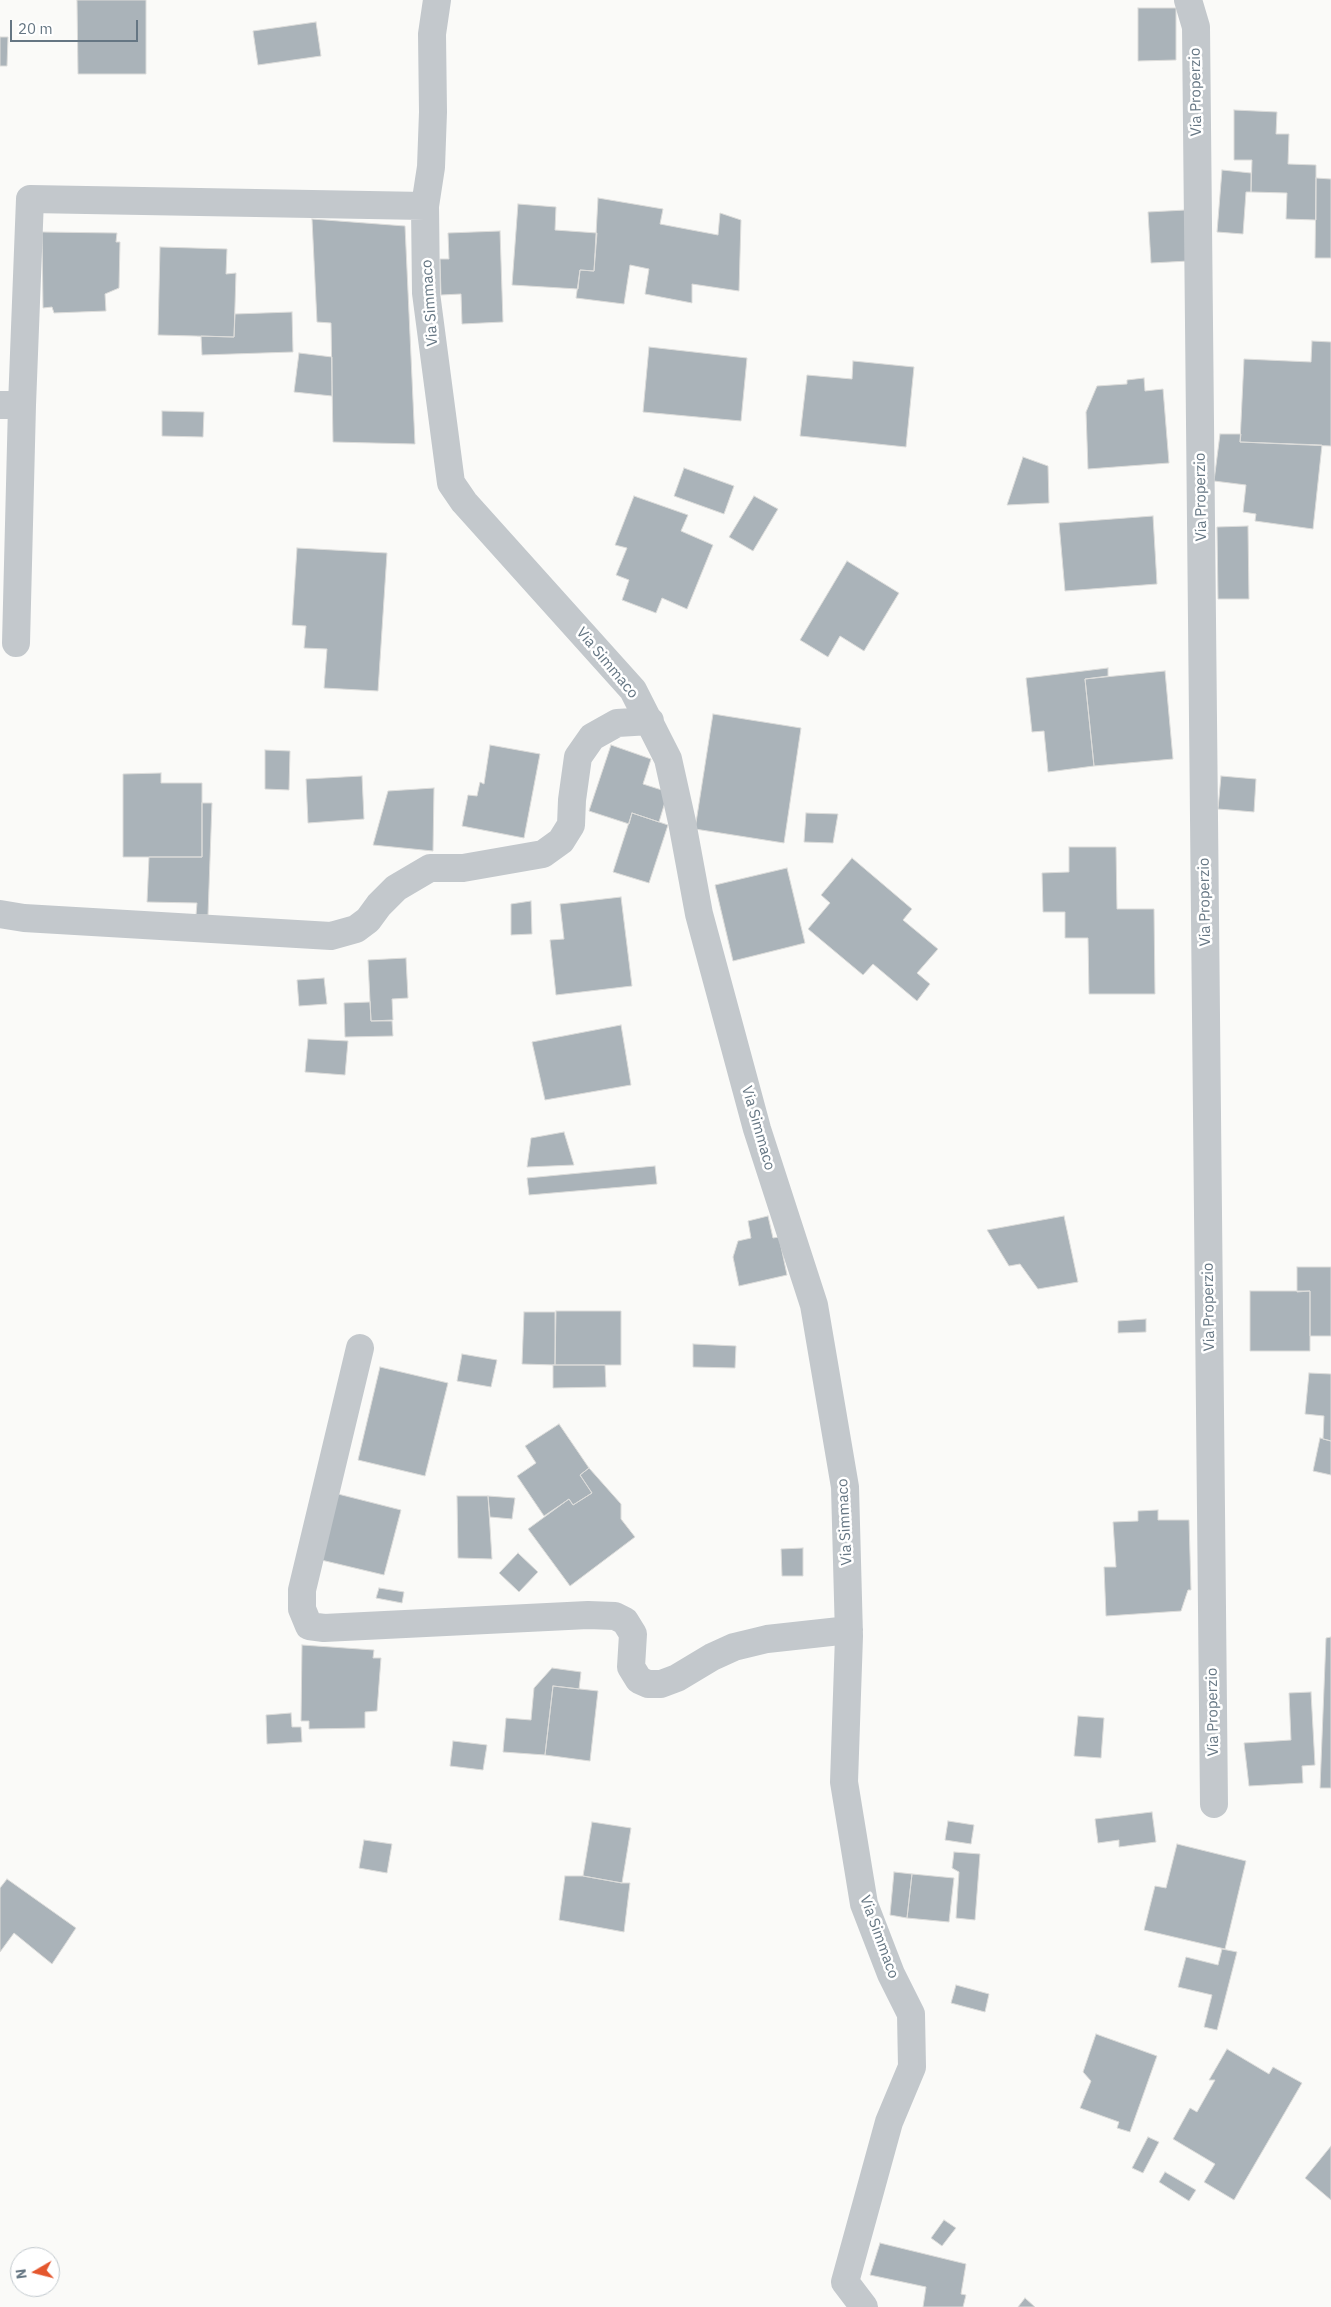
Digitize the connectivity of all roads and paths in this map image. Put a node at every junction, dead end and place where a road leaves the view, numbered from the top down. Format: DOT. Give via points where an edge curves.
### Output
graph roads {
  1 [pos="437,0"];
  2 [pos="1188,0"];
  3 [pos="425,206"];
  4 [pos="11,405"];
  5 [pos="16,643"];
  6 [pos="650,721"];
  7 [pos="0,914"];
  8 [pos="360,1348"];
  9 [pos="849,1630"];
  10 [pos="1214,1804"];
  11 [pos="864,2307"];
  1 -- 3 [label="street, Via Simmaco" via="432,34 431,158"];
  2 -- 10 [label="street, Via Properzio" via="1196,27"];
  3 -- 4 [label="street" via="30,199"];
  3 -- 6 [label="street, Via Simmaco" via="426,293 451,483 464,502 633,690"];
  4 -- 5 [label="street"];
  6 -- 7 [label="street" via="617,723 592,737 578,757 571,825 561,841 543,854 463,868 430,868 396,888 356,929 331,936"];
  6 -- 9 [label="street, Via Simmaco" via="668,760 699,914 757,1129 814,1305 845,1487"];
  8 -- 9 [label="street" via="302,1590 302,1609 309,1626 615,1616 625,1621 632,1634 631,1667 639,1680 648,1684 661,1684 677,1678 712,1656 734,1647 767,1639"];
  9 -- 11 [label="street, Via Simmaco" via="844,1782 864,1904 910,2014 912,2067 889,2122 845,2282"];
}
